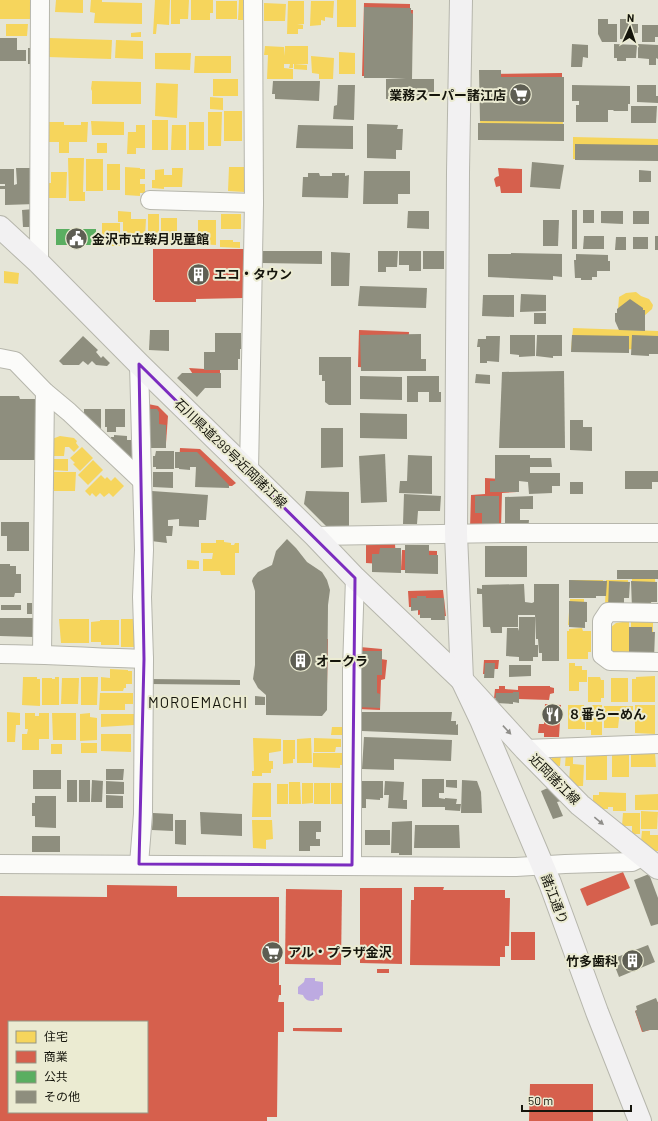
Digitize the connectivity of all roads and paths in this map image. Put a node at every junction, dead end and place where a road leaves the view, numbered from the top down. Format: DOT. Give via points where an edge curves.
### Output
graph roads {
  1 [pos="40,0"];
  2 [pos="253,0"];
  3 [pos="461,0"];
  4 [pos="150,200"];
  5 [pos="254,203"];
  6 [pos="0,227"];
  7 [pos="40,263"];
  8 [pos="0,358"];
  9 [pos="139,364"];
  10 [pos="45,392"];
  11 [pos="248,470"];
  12 [pos="141,480"];
  13 [pos="658,533"];
  14 [pos="456,534"];
  15 [pos="315,536"];
  16 [pos="355,578"];
  17 [pos="658,613"];
  18 [pos="0,654"];
  19 [pos="42,654"];
  20 [pos="144,659"];
  21 [pos="658,662"];
  22 [pos="462,680"];
  23 [pos="658,744"];
  24 [pos="525,749"];
  25 [pos="651,862"];
  26 [pos="0,864"];
  27 [pos="139,864"];
  28 [pos="352,865"];
  29 [pos="542,866"];
  30 [pos="640,1121"];
  1 -- 7 [label="street"];
  2 -- 5 [label="street"];
  3 -- 14 [label="street"];
  4 -- 5 [label="street"];
  5 -- 11 [label="street"];
  6 -- 7 [label="street, 石川県道299号近岡諸江線"];
  7 -- 9 [label="street, 石川県道299号近岡諸江線"];
  8 -- 10 [label="street" via="15,361"];
  9 -- 11 [label="street, 石川県道299号近岡諸江線"];
  9 -- 12 [label="street"];
  10 -- 12 [label="street"];
  10 -- 19 [label="street"];
  11 -- 15 [label="street, 石川県道299号近岡諸江線"];
  12 -- 20 [label="street"];
  13 -- 14 [label="street"];
  14 -- 15 [label="street"];
  14 -- 22 [label="street"];
  15 -- 16 [label="street, 石川県道299号近岡諸江線"];
  16 -- 22 [label="street, 石川県道299号近岡諸江線"];
  16 -- 28 [label="street"];
  17 -- 21 [label="street" via="608,612 602,622 602,654 610,661"];
  18 -- 19 [label="street"];
  19 -- 20 [label="street"];
  20 -- 27 [label="street" via="143,814"];
  22 -- 24 [label="street, 近岡諸江線, one-way"];
  22 -- 29 [label="street, 諸江通り"];
  23 -- 24 [label="street"];
  24 -- 25 [label="street, 近岡諸江線, one-way" via="580,805"];
  25 -- 29 [label="street"];
  26 -- 27 [label="street"];
  27 -- 28 [label="street"];
  28 -- 29 [label="street"];
  29 -- 30 [label="street, 諸江通り"];
}
